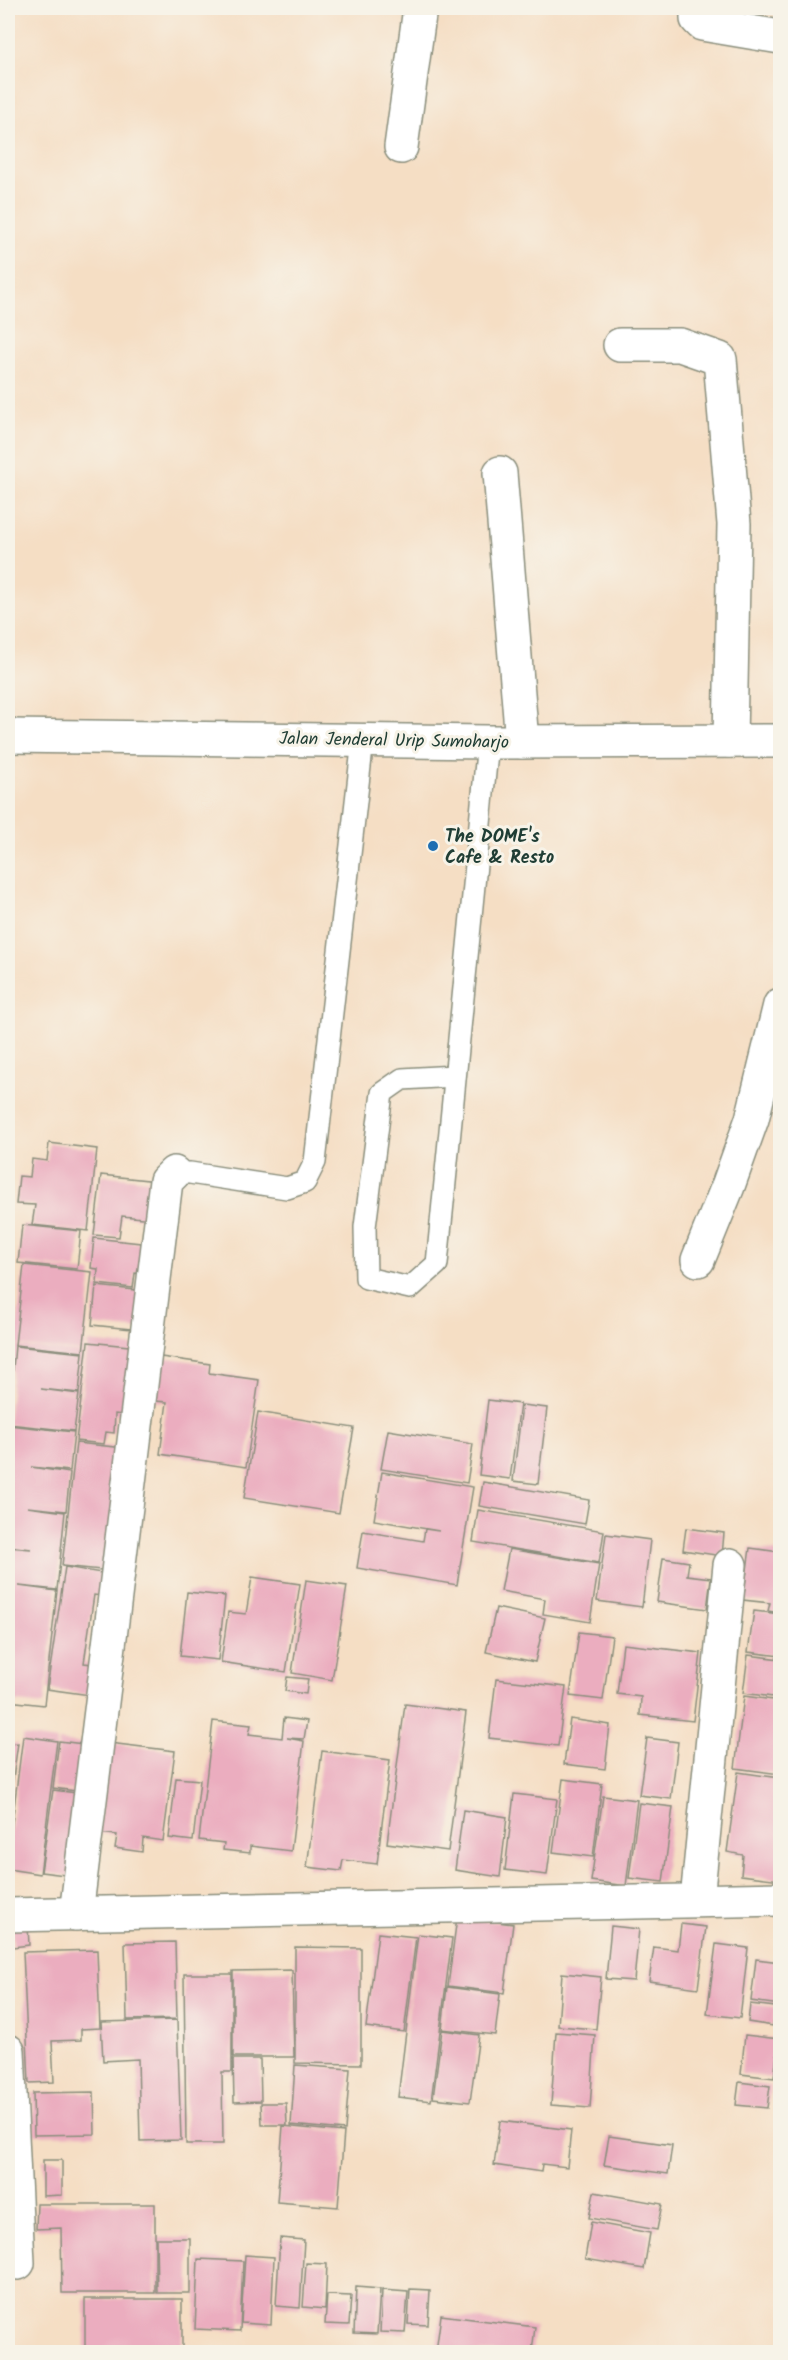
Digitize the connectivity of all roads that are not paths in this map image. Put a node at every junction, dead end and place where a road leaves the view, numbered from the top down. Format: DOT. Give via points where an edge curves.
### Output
graph roads {
  1 [pos="420,8"];
  2 [pos="697,8"];
  3 [pos="780,37"];
  4 [pos="401,147"];
  5 [pos="620,345"];
  6 [pos="500,473"];
  7 [pos="8,736"];
  8 [pos="363,740"];
  9 [pos="730,741"];
  10 [pos="780,741"];
  11 [pos="488,742"];
  12 [pos="522,742"];
  13 [pos="780,1005"];
  14 [pos="455,1076"];
  15 [pos="174,1173"];
  16 [pos="698,1260"];
  17 [pos="730,1565"];
  18 [pos="780,1899"];
  19 [pos="697,1900"];
  20 [pos="76,1914"];
  21 [pos="8,1915"];
  22 [pos="8,2051"];
  23 [pos="18,2263"];
  1 -- 4 [label="street"];
  2 -- 3 [label="street" via="697,20 702,24"];
  5 -- 9 [label="street" via="680,345 720,359 734,525"];
  6 -- 12 [label="street"];
  7 -- 8 [label="street, Jalan Jenderal Urip Sumoharjo"];
  8 -- 11 [label="street, Jalan Jenderal Urip Sumoharjo"];
  8 -- 15 [label="lane" via="315,1162 305,1182 287,1188"];
  9 -- 10 [label="street, Jalan Jenderal Urip Sumoharjo"];
  9 -- 12 [label="street, Jalan Jenderal Urip Sumoharjo"];
  11 -- 12 [label="street, Jalan Jenderal Urip Sumoharjo"];
  11 -- 14 [label="lane"];
  13 -- 16 [label="street" via="752,1119"];
  14 -- 14 [label="lane" via="437,1264 410,1288 366,1278 365,1227 382,1093 402,1079"];
  15 -- 20 [label="street" via="166,1181"];
  17 -- 19 [label="street"];
  18 -- 19 [label="street"];
  19 -- 20 [label="street"];
  20 -- 21 [label="street"];
  22 -- 23 [label="street"];
}
